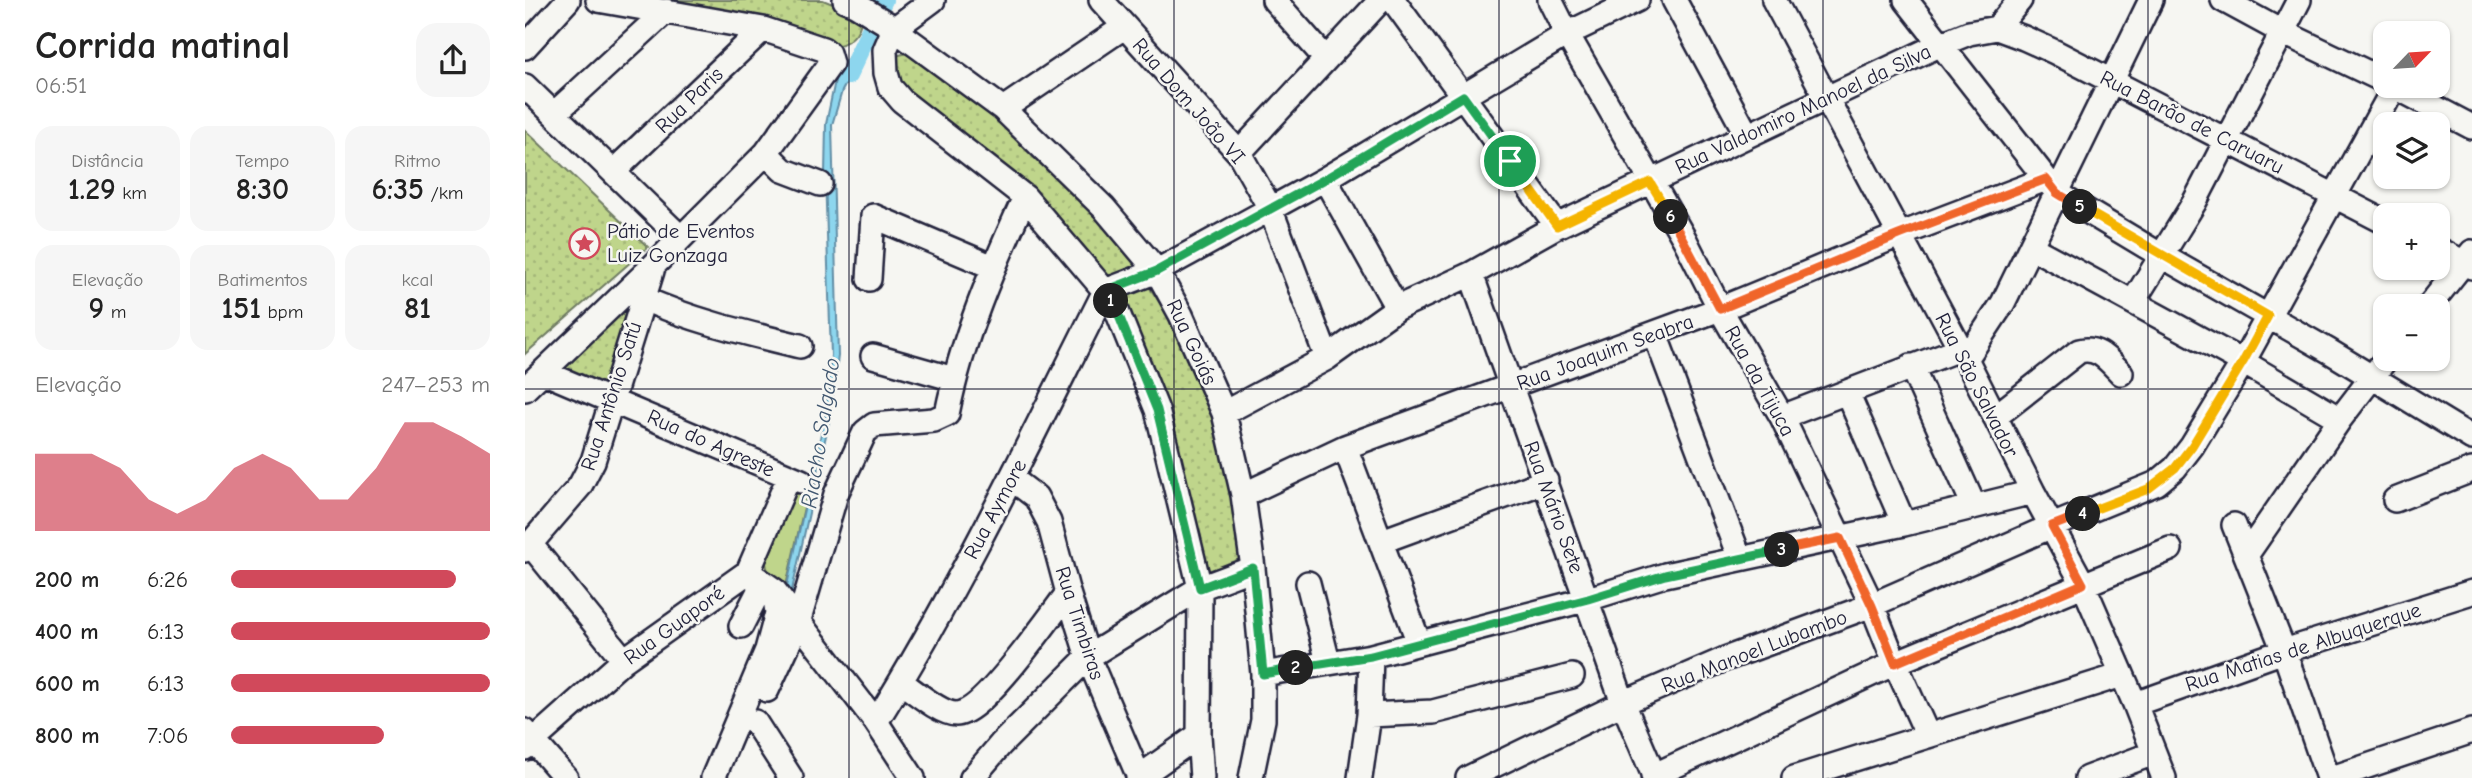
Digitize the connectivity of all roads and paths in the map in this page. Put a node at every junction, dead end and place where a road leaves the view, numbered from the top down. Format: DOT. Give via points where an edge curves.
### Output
graph roads {
  1 [pos="568,0"];
  2 [pos="598,0"];
  3 [pos="933,0"];
  4 [pos="1101,0"];
  5 [pos="1274,0"];
  6 [pos="1381,0"];
  7 [pos="1393,0"];
  8 [pos="1550,0"];
  9 [pos="1637,0"];
  10 [pos="1674,0"];
  11 [pos="1774,0"];
  12 [pos="1906,0"];
  13 [pos="2020,0"];
  14 [pos="2151,0"];
  15 [pos="2223,0"];
  16 [pos="2299,0"];
  17 [pos="856,4"];
  18 [pos="666,10"];
  19 [pos="890,26"];
  20 [pos="1124,27"];
  21 [pos="1997,28"];
  22 [pos="763,29"];
  23 [pos="2282,32"];
  24 [pos="1567,34"];
  25 [pos="1939,45"];
  26 [pos="525,47"];
  27 [pos="1326,59"];
  28 [pos="2373,75"];
  29 [pos="2111,80"];
  30 [pos="525,86"];
  31 [pos="1463,96"];
  32 [pos="1826,98"];
  33 [pos="2388,98"];
  34 [pos="2417,98"];
  35 [pos="1003,109"];
  36 [pos="554,114"];
  37 [pos="2472,127"];
  38 [pos="1747,135"];
  39 [pos="2228,141"];
  40 [pos="766,153"];
  41 [pos="1239,153"];
  42 [pos="614,171"];
  43 [pos="1325,179"];
  44 [pos="1650,182"];
  45 [pos="820,184"];
  46 [pos="2052,186"];
  47 [pos="1025,197"];
  48 [pos="2335,197"];
  49 [pos="1270,208"];
  50 [pos="2373,216"];
  51 [pos="1557,226"];
  52 [pos="1899,235"];
  53 [pos="681,238"];
  54 [pos="2031,247"];
  55 [pos="2450,254"];
  56 [pos="2162,256"];
  57 [pos="2469,261"];
  58 [pos="654,265"];
  59 [pos="993,267"];
  60 [pos="1157,271"];
  61 [pos="1471,274"];
  62 [pos="869,279"];
  63 [pos="1105,291"];
  64 [pos="2440,294"];
  65 [pos="642,298"];
  66 [pos="2133,302"];
  67 [pos="1398,309"];
  68 [pos="1720,309"];
  69 [pos="2268,316"];
  70 [pos="1654,334"];
  71 [pos="800,346"];
  72 [pos="1962,354"];
  73 [pos="873,356"];
  74 [pos="1327,358"];
  75 [pos="2243,362"];
  76 [pos="2373,364"];
  77 [pos="1911,366"];
  78 [pos="2376,371"];
  79 [pos="2384,371"];
  80 [pos="543,372"];
  81 [pos="2121,373"];
  82 [pos="954,379"];
  83 [pos="1511,387"];
  84 [pos="525,389"];
  85 [pos="1847,392"];
  86 [pos="612,400"];
  87 [pos="1224,414"];
  88 [pos="1782,417"];
  89 [pos="1995,417"];
  90 [pos="2340,419"];
  91 [pos="2472,438"];
  92 [pos="1345,447"];
  93 [pos="2472,470"];
  94 [pos="1011,478"];
  95 [pos="1545,481"];
  96 [pos="2033,492"];
  97 [pos="1243,495"];
  98 [pos="2395,500"];
  99 [pos="1974,506"];
  100 [pos="1905,524"];
  101 [pos="2234,525"];
  102 [pos="2052,526"];
  103 [pos="1840,538"];
  104 [pos="1382,541"];
  105 [pos="528,547"];
  106 [pos="2170,550"];
  107 [pos="2247,554"];
  108 [pos="1740,559"];
  109 [pos="1253,568"];
  110 [pos="763,583"];
  111 [pos="1308,583"];
  112 [pos="2083,584"];
  113 [pos="1200,588"];
  114 [pos="2472,592"];
  115 [pos="1068,593"];
  116 [pos="1588,599"];
  117 [pos="1872,606"];
  118 [pos="797,621"];
  119 [pos="741,626"];
  120 [pos="1419,643"];
  121 [pos="2284,651"];
  122 [pos="1371,656"];
  123 [pos="1089,657"];
  124 [pos="624,660"];
  125 [pos="1328,662"];
  126 [pos="1895,663"];
  127 [pos="1263,674"];
  128 [pos="2122,675"];
  129 [pos="1572,676"];
  130 [pos="901,682"];
  131 [pos="767,690"];
  132 [pos="1623,704"];
  133 [pos="2135,704"];
  134 [pos="1369,715"];
  135 [pos="755,722"];
  136 [pos="876,722"];
  137 [pos="2472,731"];
  138 [pos="1199,735"];
  139 [pos="1928,736"];
  140 [pos="528,740"];
  141 [pos="2154,753"];
  142 [pos="1654,777"];
  143 [pos="566,778"];
  144 [pos="713,778"];
  145 [pos="790,778"];
  146 [pos="913,778"];
  147 [pos="972,778"];
  148 [pos="1138,778"];
  149 [pos="1202,778"];
  150 [pos="1251,778"];
  151 [pos="1360,778"];
  152 [pos="1468,778"];
  153 [pos="1794,778"];
  154 [pos="2087,778"];
  155 [pos="2164,778"];
  156 [pos="2330,778"];
  1 -- 26 [label="street"];
  2 -- 18 [label="street"];
  3 -- 19 [label="street"];
  4 -- 20 [label="street, Rua Dom João VI"];
  5 -- 27 [label="street"];
  6 -- 27 [label="street"];
  7 -- 31 [label="street"];
  8 -- 24 [label="street, Rua da Tijuca"];
  9 -- 24 [label="street"];
  10 -- 38 [label="street"];
  11 -- 32 [label="street, Rua São Salvador"];
  12 -- 25 [label="street"];
  13 -- 21 [label="street"];
  14 -- 29 [label="street"];
  15 -- 23 [label="street"];
  16 -- 23 [label="street"];
  17 -- 19 [label="street, Rua Goiás"];
  18 -- 22 [label="street"];
  18 -- 36 [label="street"];
  19 -- 35 [label="street, Rua Goiás"];
  19 -- 47 [label="street" via="885,50 890,87"];
  20 -- 35 [label="street"];
  20 -- 41 [label="street, Rua Dom João VI"];
  21 -- 25 [label="street, Rua Valdomiro Manoel da Silva"];
  21 -- 29 [label="street, Rua Barão de Caruaru"];
  22 -- 40 [label="street" via="823,49 831,60"];
  22 -- 42 [label="street, Rua Paris"];
  23 -- 28 [label="street"];
  23 -- 39 [label="street"];
  24 -- 31 [label="street"];
  24 -- 44 [label="street, Rua da Tijuca"];
  25 -- 32 [label="street, Rua Valdomiro Manoel da Silva"];
  25 -- 46 [label="street"];
  27 -- 41 [label="street"];
  29 -- 39 [label="street, Rua Barão de Caruaru"];
  29 -- 46 [label="street"];
  30 -- 36 [label="street"];
  31 -- 43 [label="street"];
  31 -- 51 [label="street"];
  32 -- 38 [label="street, Rua Valdomiro Manoel da Silva"];
  32 -- 52 [label="street, Rua São Salvador"];
  33 -- 48 [label="street, Rua Manoel Lubambo"];
  34 -- 37 [label="street"];
  35 -- 60 [label="street, Rua Goiás" via="1104,208"];
  36 -- 42 [label="street"];
  38 -- 44 [label="street, Rua Valdomiro Manoel da Silva"];
  39 -- 48 [label="street, Rua Barão de Caruaru"];
  39 -- 56 [label="street"];
  40 -- 45 [label="street" via="783,170"];
  40 -- 53 [label="street"];
  41 -- 49 [label="street, Rua Dom João VI"];
  42 -- 53 [label="street"];
  43 -- 49 [label="street"];
  43 -- 67 [label="street"];
  44 -- 51 [label="street, Rua Valdomiro Manoel da Silva"];
  44 -- 68 [label="street, Rua da Tijuca"];
  46 -- 52 [label="street, Rua Joaquim Seabra"];
  46 -- 54 [label="street"];
  46 -- 56 [label="street"];
  47 -- 59 [label="street"];
  47 -- 63 [label="street"];
  48 -- 50 [label="street, Rua Barão de Caruaru"];
  48 -- 69 [label="street, Rua Manoel Lubambo"];
  49 -- 60 [label="street"];
  49 -- 74 [label="street, Rua Dom João VI"];
  51 -- 61 [label="street, Rua Valdomiro Manoel da Silva"];
  52 -- 68 [label="street, Rua Joaquim Seabra"];
  52 -- 72 [label="street, Rua São Salvador"];
  53 -- 58 [label="street"];
  54 -- 66 [label="street"];
  54 -- 72 [label="street" via="2003,303"];
  55 -- 57 [label="street"];
  56 -- 66 [label="street"];
  56 -- 69 [label="street"];
  57 -- 64 [label="street"];
  58 -- 65 [label="street, Rua Antônio Satú"];
  58 -- 80 [label="street"];
  59 -- 62 [label="street" via="873,216"];
  59 -- 82 [label="street"];
  60 -- 63 [label="street"];
  60 -- 87 [label="street, Rua Goiás"];
  61 -- 67 [label="street, Rua Valdomiro Manoel da Silva"];
  61 -- 83 [label="street, Rua Mário Sete"];
  63 -- 94 [label="street, Rua Aymore"];
  63 -- 113 [label="street" via="1157,410"];
  65 -- 71 [label="street" via="723,328"];
  65 -- 86 [label="street, Rua Antônio Satú"];
  66 -- 75 [label="street"];
  67 -- 74 [label="street, Rua Valdomiro Manoel da Silva"];
  68 -- 70 [label="street, Rua Joaquim Seabra"];
  68 -- 88 [label="street, Rua da Tijuca"];
  69 -- 75 [label="street, Rua Manoel Lubambo"];
  69 -- 76 [label="street"];
  70 -- 83 [label="street, Rua Joaquim Seabra"];
  70 -- 108 [label="street"];
  72 -- 77 [label="street"];
  72 -- 89 [label="street, Rua São Salvador"];
  73 -- 82 [label="street"];
  74 -- 87 [label="street, Rua Valdomiro Manoel da Silva"];
  75 -- 90 [label="street"];
  75 -- 102 [label="street, Rua Manoel Lubambo" via="2175,468 2157,483"];
  77 -- 85 [label="street"];
  77 -- 99 [label="street"];
  78 -- 90 [label="street"];
  79 -- 91 [label="street"];
  80 -- 84 [label="street"];
  80 -- 86 [label="street, Rua do Agreste"];
  81 -- 89 [label="street" via="2099,352 2079,351"];
  82 -- 118 [label="street" via="947,414 934,420 874,425 865,432 836,494"];
  83 -- 92 [label="street, Rua Joaquim Seabra"];
  83 -- 95 [label="street, Rua Mário Sete"];
  85 -- 88 [label="street"];
  85 -- 100 [label="street"];
  86 -- 105 [label="street, Rua Antônio Satú" via="580,486"];
  86 -- 110 [label="street, Rua do Agreste" via="796,480"];
  87 -- 97 [label="street, Rua Goiás"];
  88 -- 103 [label="street, Rua da Tijuca"];
  89 -- 96 [label="street, Rua São Salvador"];
  90 -- 107 [label="street"];
  92 -- 97 [label="street, Rua Joaquim Seabra"];
  92 -- 104 [label="street"];
  93 -- 98 [label="street"];
  94 -- 115 [label="street, Rua Timbiras" via="1036,497 1049,522"];
  94 -- 130 [label="street, Rua Aymore"];
  95 -- 104 [label="street"];
  95 -- 116 [label="street, Rua Mário Sete"];
  96 -- 99 [label="street"];
  96 -- 102 [label="street, Rua São Salvador"];
  97 -- 109 [label="street, Rua Goiás"];
  99 -- 100 [label="street"];
  100 -- 103 [label="street"];
  101 -- 107 [label="street"];
  102 -- 112 [label="street, Rua São Salvador"];
  102 -- 117 [label="street, Rua Manoel Lubambo"];
  103 -- 108 [label="street"];
  103 -- 117 [label="street, Rua da Tijuca"];
  104 -- 120 [label="street"];
  105 -- 124 [label="street"];
  106 -- 112 [label="street"];
  107 -- 121 [label="street"];
  108 -- 116 [label="street" via="1665,575"];
  109 -- 113 [label="street"];
  109 -- 127 [label="street, Rua Goiás"];
  110 -- 118 [label="street"];
  110 -- 119 [label="street"];
  110 -- 124 [label="street, Rua Guaporé"];
  110 -- 144 [label="street" via="777,614 767,650"];
  111 -- 125 [label="street"];
  112 -- 126 [label="street"];
  112 -- 128 [label="street, Rua São Salvador"];
  113 -- 123 [label="street"];
  113 -- 138 [label="street"];
  114 -- 121 [label="street, Rua Matias de Albuquerque"];
  115 -- 123 [label="street, Rua Timbiras"];
  115 -- 130 [label="street" via="994,688 968,711 942,710"];
  116 -- 120 [label="street"];
  116 -- 132 [label="street, Rua Mário Sete"];
  117 -- 126 [label="street, Rua da Tijuca"];
  117 -- 132 [label="street, Rua Manoel Lubambo" via="1725,659"];
  118 -- 131 [label="street"];
  118 -- 136 [label="street"];
  120 -- 122 [label="street"];
  121 -- 133 [label="street, Rua Matias de Albuquerque"];
  121 -- 156 [label="street"];
  122 -- 125 [label="street"];
  122 -- 134 [label="street"];
  123 -- 147 [label="street"];
  123 -- 148 [label="street, Rua Timbiras"];
  124 -- 140 [label="street, Rua Guaporé"];
  125 -- 127 [label="street"];
  126 -- 139 [label="street, Rua da Tijuca"];
  126 -- 142 [label="street"];
  127 -- 150 [label="street, Rua Goiás" via="1263,720"];
  128 -- 133 [label="street, Rua São Salvador"];
  128 -- 139 [label="street"];
  129 -- 134 [label="street" via="1433,712"];
  130 -- 136 [label="street, Rua Aymore"];
  132 -- 142 [label="street, Rua Mário Sete"];
  132 -- 152 [label="street, Rua Manoel Lubambo"];
  133 -- 141 [label="street, Rua São Salvador"];
  134 -- 151 [label="street"];
  135 -- 145 [label="street"];
  136 -- 146 [label="street"];
  137 -- 156 [label="street"];
  138 -- 148 [label="street"];
  138 -- 149 [label="street"];
  139 -- 153 [label="street"];
  140 -- 143 [label="street"];
  141 -- 154 [label="street"];
  141 -- 155 [label="street, Rua São Salvador"];
}
